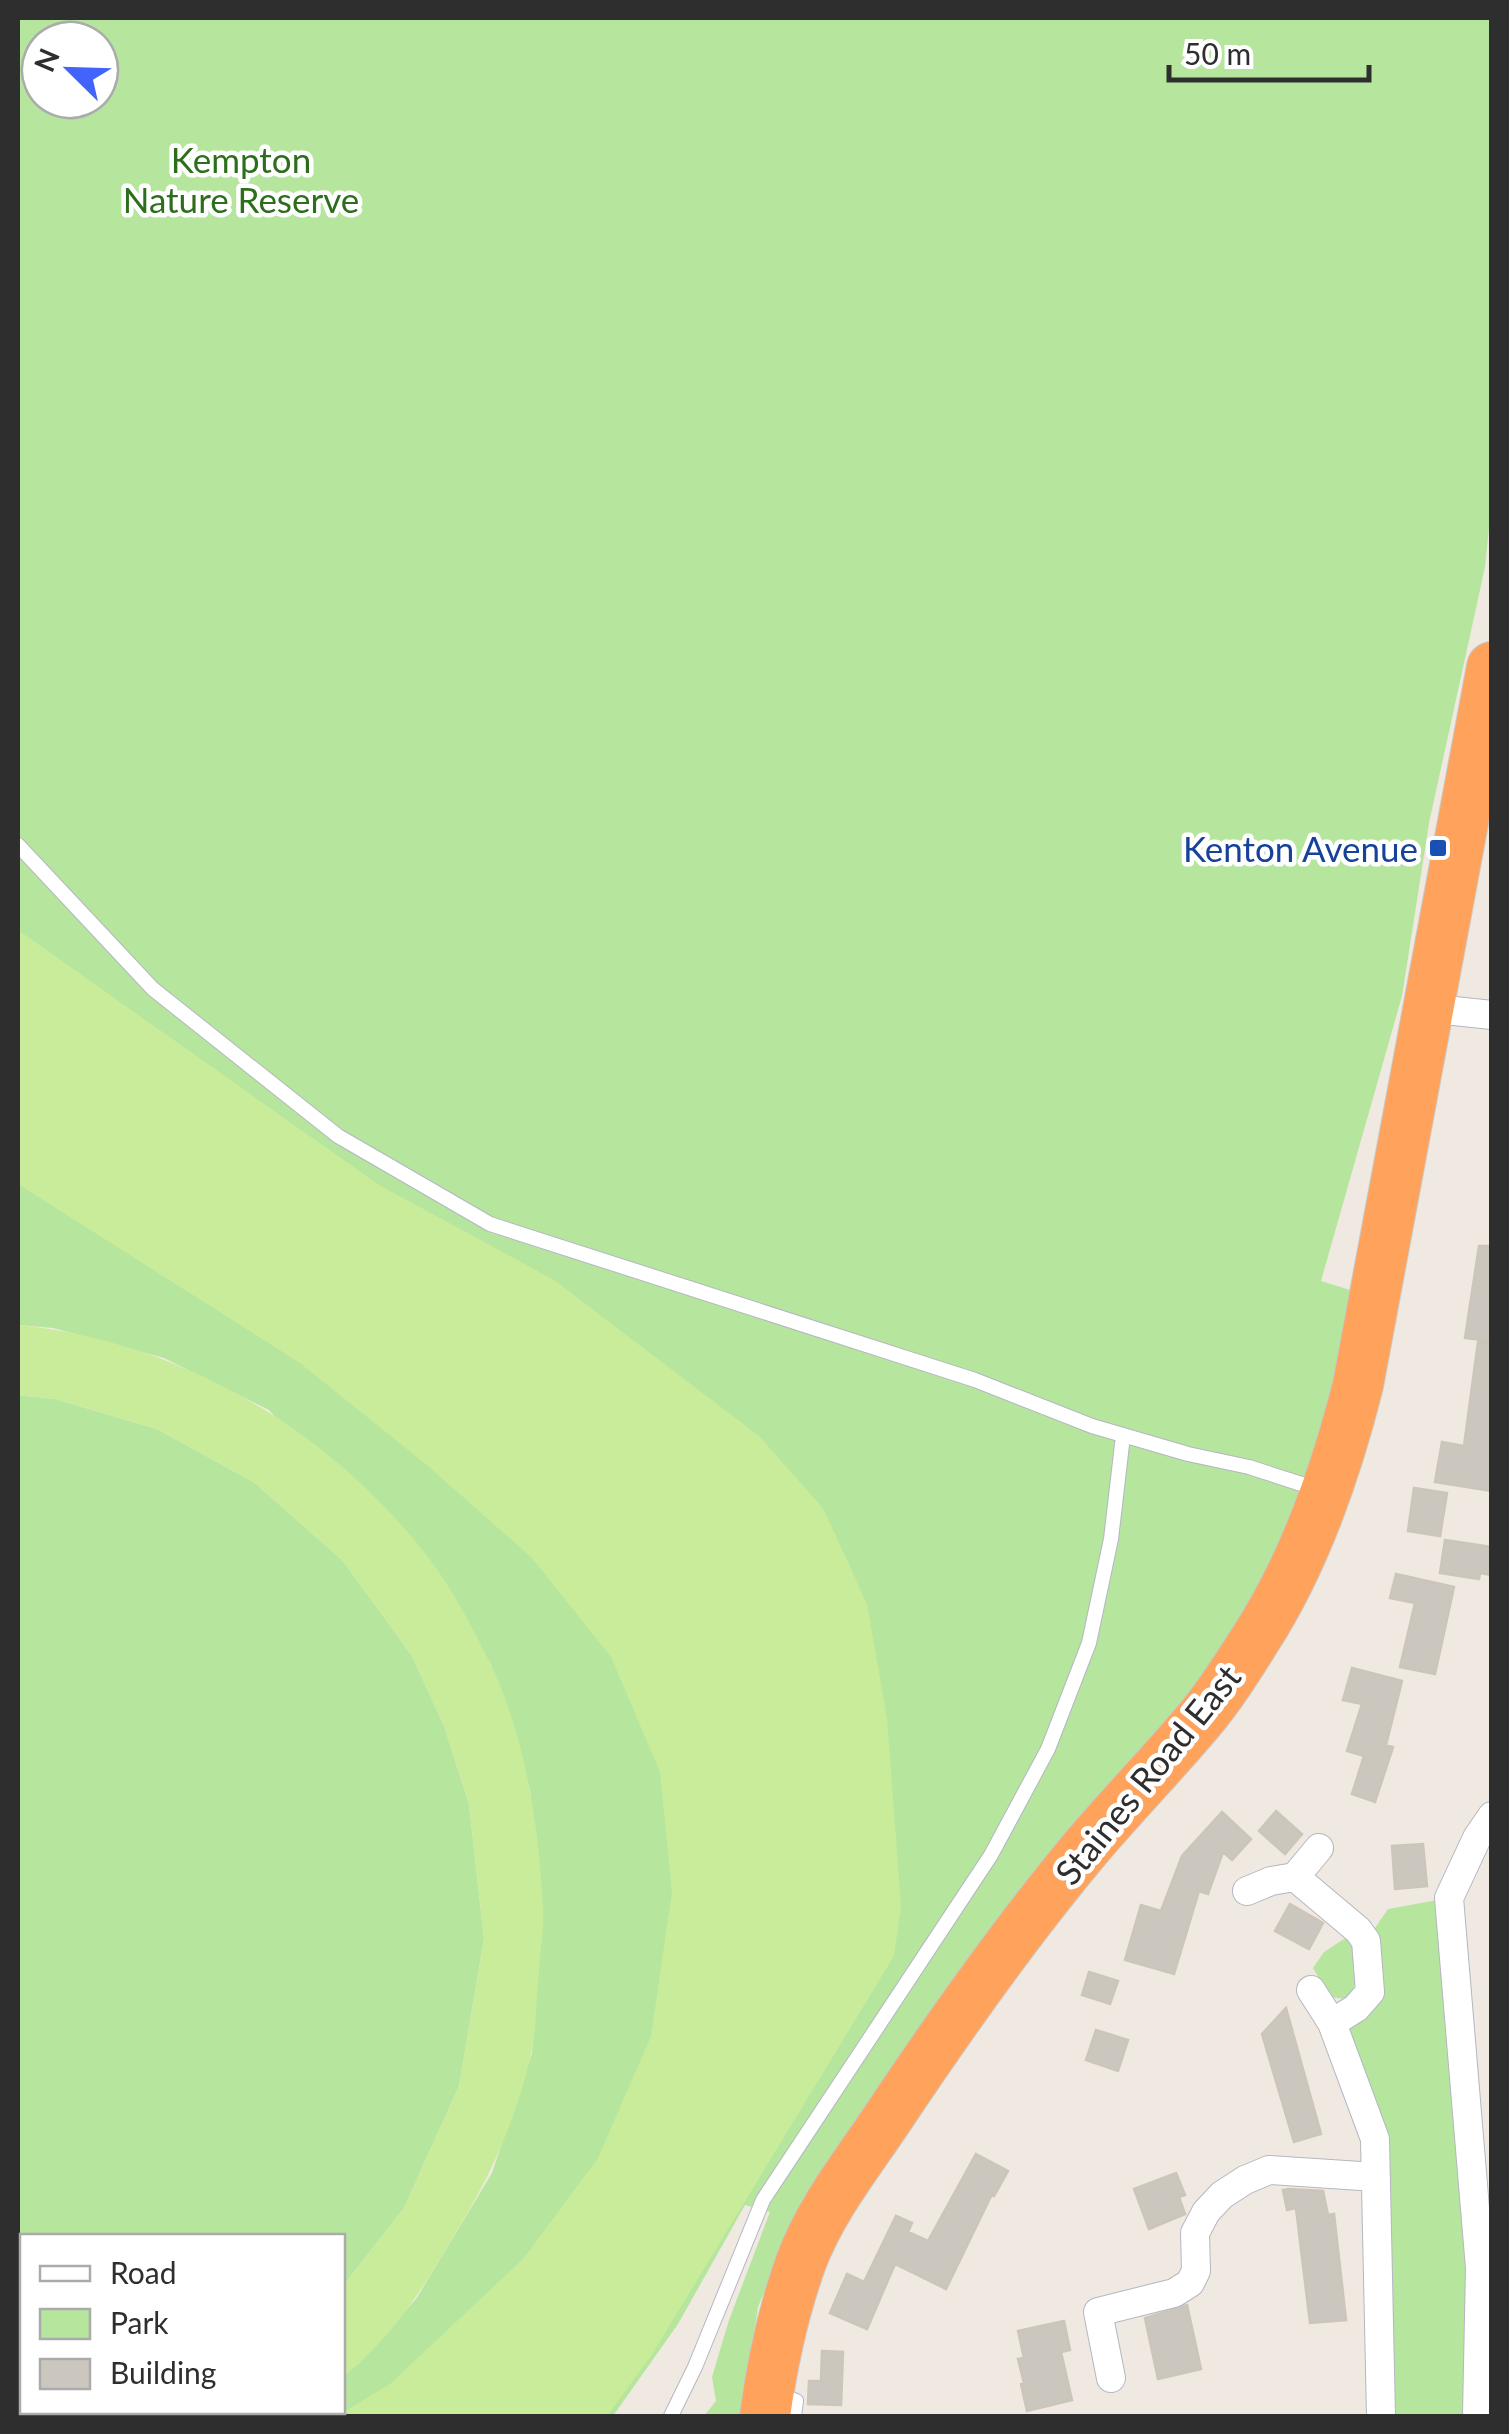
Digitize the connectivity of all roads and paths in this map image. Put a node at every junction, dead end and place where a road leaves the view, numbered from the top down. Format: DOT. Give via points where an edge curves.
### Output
graph roads {
  1 [pos="1492,667"];
  2 [pos="18,845"];
  3 [pos="1426,1008"];
  4 [pos="1492,1014"];
  5 [pos="1124,1436"];
  6 [pos="1326,1492"];
  7 [pos="1487,1832"];
  8 [pos="1318,1848"];
  9 [pos="1295,1877"];
  10 [pos="1247,1891"];
  11 [pos="1312,1990"];
  12 [pos="1332,2022"];
  13 [pos="1376,2177"];
  14 [pos="1110,2378"];
  15 [pos="776,2407"];
  16 [pos="671,2416"];
  17 [pos="1381,2416"];
  18 [pos="1477,2416"];
  1 -- 3 [label="highway, Staines Road East"];
  2 -- 5 [label="lane" via="152,989 338,1136 490,1224 974,1380"];
  3 -- 4 [label="street"];
  3 -- 6 [label="highway, Staines Road East" via="1358,1385"];
  5 -- 6 [label="lane"];
  5 -- 16 [label="lane" via="1089,1643 1048,1749 990,1855 763,2200"];
  6 -- 15 [label="highway, Staines Road East" via="1258,1634 1202,1716 1030,1917 820,2223 782,2320"];
  7 -- 18 [label="street" via="1448,1898 1480,2268"];
  8 -- 9 [label="street"];
  9 -- 10 [label="street"];
  9 -- 12 [label="street" via="1366,1941 1370,1992"];
  11 -- 12 [label="street"];
  12 -- 13 [label="street" via="1375,2139"];
  13 -- 14 [label="street" via="1270,2170 1224,2194 1195,2233 1190,2284 1098,2312"];
  13 -- 17 [label="street"];
}
